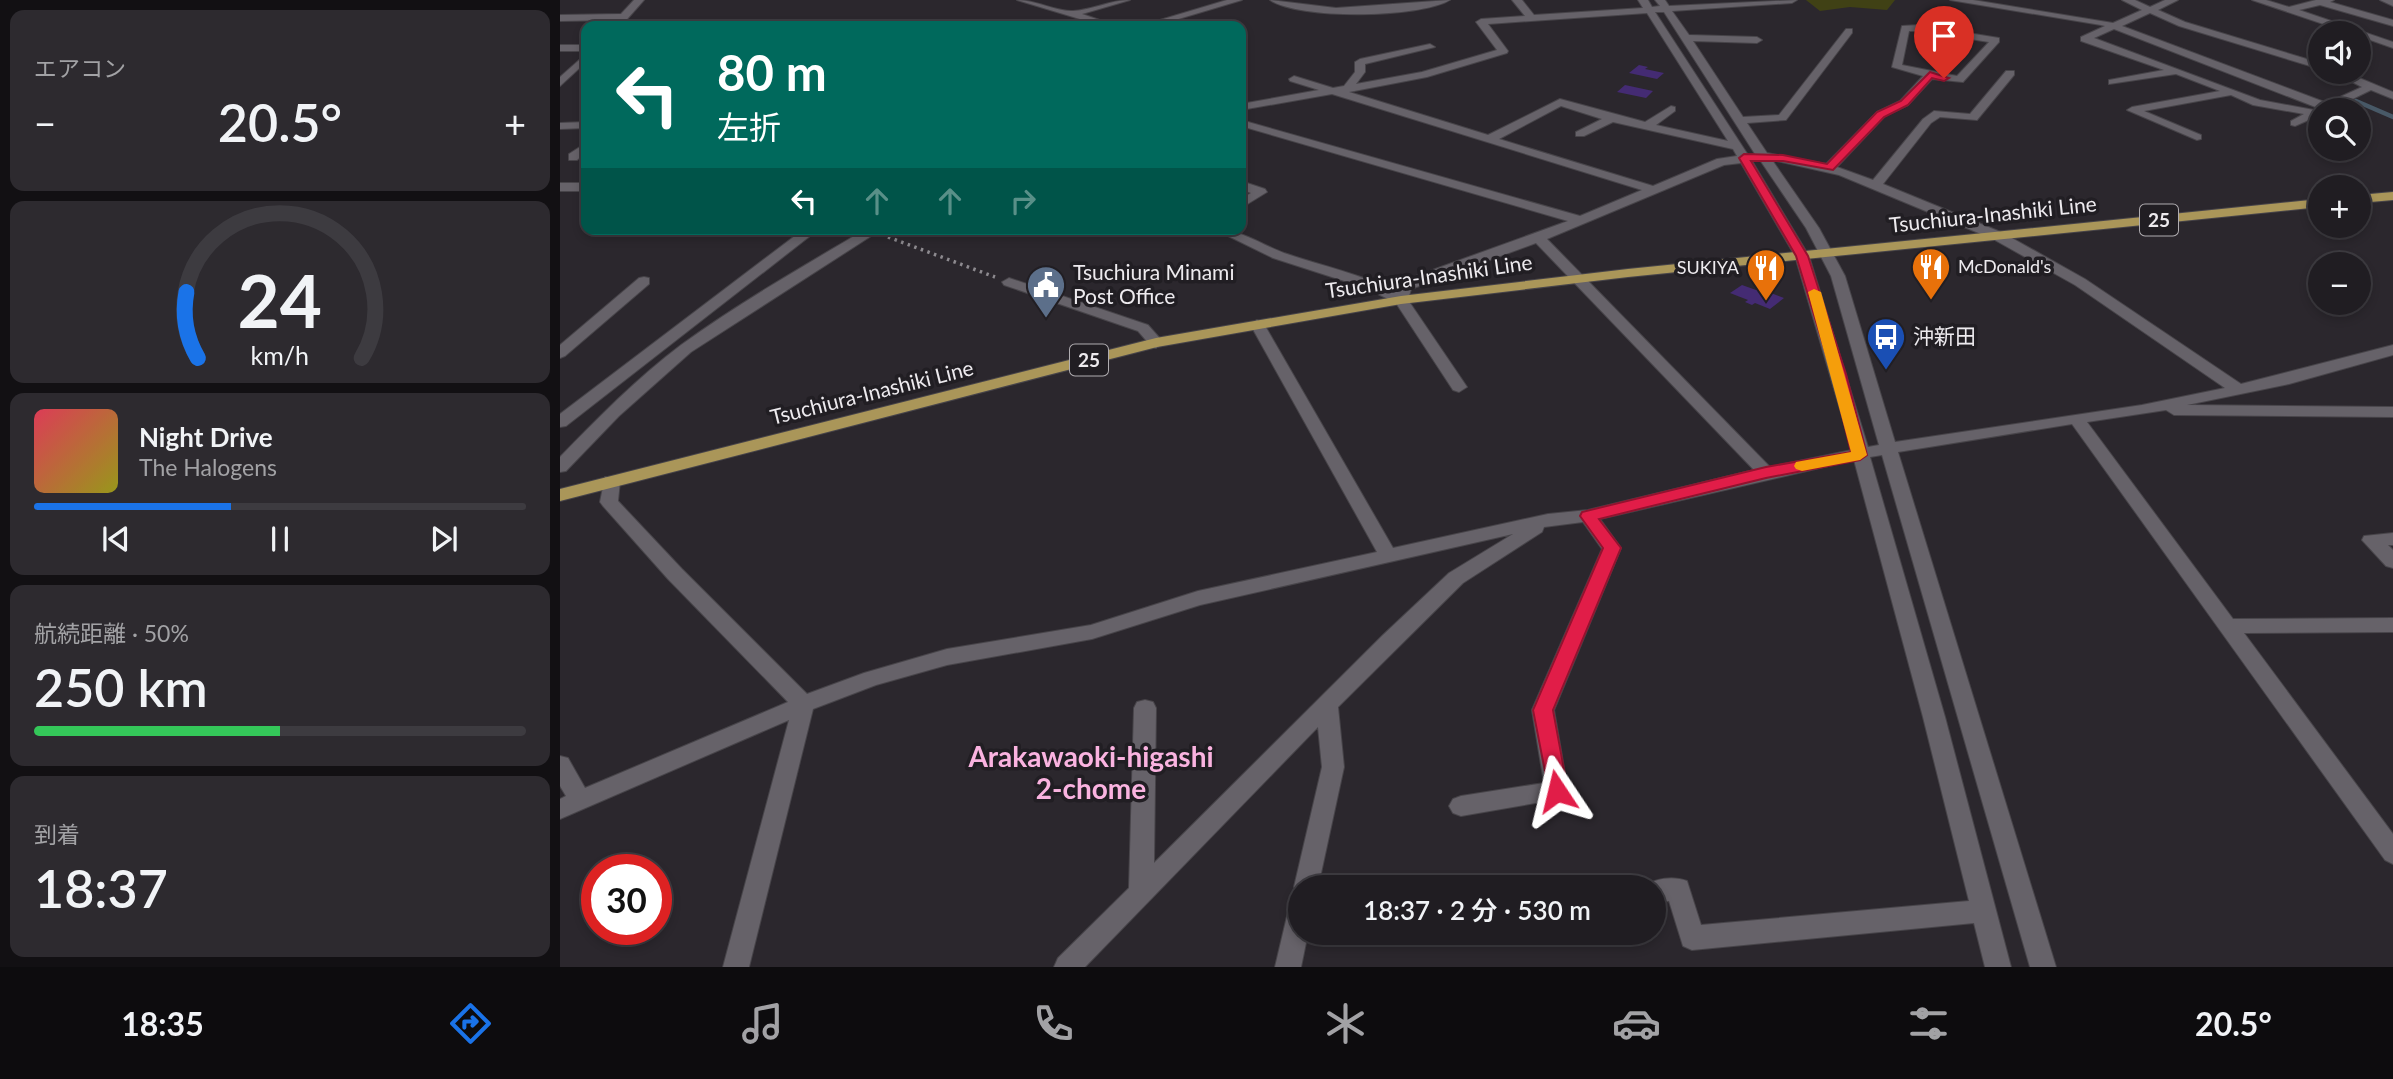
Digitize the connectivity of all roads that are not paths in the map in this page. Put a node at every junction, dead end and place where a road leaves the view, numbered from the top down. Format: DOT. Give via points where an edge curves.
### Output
graph roads {
  1 [pos="639,0"];
  2 [pos="1022,0"];
  3 [pos="1125,0"];
  4 [pos="1237,0"];
  5 [pos="1276,0"];
  6 [pos="1445,0"];
  7 [pos="1517,0"];
  8 [pos="1643,0"];
  9 [pos="1660,0"];
  10 [pos="1792,0"];
  11 [pos="1955,0"];
  12 [pos="2127,0"];
  13 [pos="2173,0"];
  14 [pos="2257,0"];
  15 [pos="2385,0"];
  16 [pos="2324,1"];
  17 [pos="2393,3"];
  18 [pos="1365,5"];
  19 [pos="1708,7"];
  20 [pos="1667,9"];
  21 [pos="1651,10"];
  22 [pos="2289,10"];
  23 [pos="2149,11"];
  24 [pos="1069,15"];
  25 [pos="624,17"];
  26 [pos="560,18"];
  27 [pos="1532,18"];
  28 [pos="620,21"];
  29 [pos="1092,21"];
  30 [pos="1163,21"];
  31 [pos="2322,21"];
  32 [pos="2393,23"];
  33 [pos="2112,27"];
  34 [pos="1849,31"];
  35 [pos="2371,37"];
  36 [pos="1688,38"];
  37 [pos="1757,40"];
  38 [pos="2393,45"];
  39 [pos="1430,47"];
  40 [pos="560,48"];
  41 [pos="581,48"];
  42 [pos="581,62"];
  43 [pos="2308,62"];
  44 [pos="2177,71"];
  45 [pos="2010,73"];
  46 [pos="1930,75"];
  47 [pos="1294,79"];
  48 [pos="2113,82"];
  49 [pos="560,83"];
  50 [pos="2363,84"];
  51 [pos="2370,87"];
  52 [pos="1341,91"];
  53 [pos="2232,93"];
  54 [pos="2393,96"];
  55 [pos="2346,98"];
  56 [pos="2308,100"];
  57 [pos="1246,106"];
  58 [pos="1671,108"];
  59 [pos="2308,112"];
  60 [pos="2308,116"];
  61 [pos="1612,118"];
  62 [pos="1740,120"];
  63 [pos="1246,123"];
  64 [pos="2295,123"];
  65 [pos="581,125"];
  66 [pos="560,126"];
  67 [pos="1647,126"];
  68 [pos="1580,134"];
  69 [pos="2197,137"];
  70 [pos="1489,139"];
  71 [pos="581,150"];
  72 [pos="1740,152"];
  73 [pos="1763,156"];
  74 [pos="573,157"];
  75 [pos="1829,168"];
  76 [pos="1876,185"];
  77 [pos="560,187"];
  78 [pos="581,187"];
  79 [pos="1246,187"];
  80 [pos="1653,190"];
  81 [pos="2393,196"];
  82 [pos="2371,198"];
  83 [pos="1246,201"];
  84 [pos="2308,204"];
  85 [pos="1579,220"];
  86 [pos="805,235"];
  87 [pos="865,235"];
  88 [pos="1233,235"];
  89 [pos="1998,236"];
  90 [pos="1538,238"];
  91 [pos="1829,253"];
  92 [pos="1802,256"];
  93 [pos="1580,278"];
  94 [pos="645,281"];
  95 [pos="1009,282"];
  96 [pos="1401,300"];
  97 [pos="1257,324"];
  98 [pos="1156,343"];
  99 [pos="2393,350"];
  100 [pos="560,353"];
  101 [pos="1459,387"];
  102 [pos="2237,389"];
  103 [pos="2142,410"];
  104 [pos="2393,412"];
  105 [pos="613,414"];
  106 [pos="563,417"];
  107 [pos="2076,418"];
  108 [pos="1888,447"];
  109 [pos="1860,455"];
  110 [pos="560,467"];
  111 [pos="1766,472"];
  112 [pos="611,481"];
  113 [pos="560,495"];
  114 [pos="1588,516"];
  115 [pos="1548,520"];
  116 [pos="2393,539"];
  117 [pos="1388,555"];
  118 [pos="2393,561"];
  119 [pos="2393,625"];
  120 [pos="2228,626"];
  121 [pos="804,704"];
  122 [pos="1326,707"];
  123 [pos="1145,708"];
  124 [pos="560,765"];
  125 [pos="570,805"];
  126 [pos="1461,806"];
  127 [pos="2393,853"];
  128 [pos="1309,875"];
  129 [pos="1666,890"];
  130 [pos="1141,892"];
  131 [pos="1984,911"];
  132 [pos="1293,945"];
  133 [pos="736,967"];
  134 [pos="1067,967"];
  135 [pos="1288,967"];
  136 [pos="1998,967"];
  137 [pos="2043,967"];
  1 -- 25 [label="street"];
  2 -- 24 [label="street"];
  3 -- 24 [label="street"];
  4 -- 30 [label="street"];
  5 -- 18 [label="street" via="1314,10"];
  6 -- 18 [label="street"];
  7 -- 27 [label="street"];
  8 -- 21 [label="street"];
  9 -- 20 [label="street"];
  10 -- 19 [label="street"];
  11 -- 33 [label="street"];
  12 -- 23 [label="street"];
  13 -- 23 [label="street"];
  14 -- 22 [label="street"];
  15 -- 17 [label="street"];
  16 -- 22 [label="street"];
  16 -- 32 [label="street"];
  19 -- 20 [label="street"];
  20 -- 21 [label="street"];
  20 -- 36 [label="street"];
  21 -- 27 [label="street"];
  21 -- 72 [label="street"];
  22 -- 31 [label="street"];
  23 -- 33 [label="street"];
  23 -- 43 [label="street"];
  24 -- 29 [label="street"];
  25 -- 26 [label="street"];
  25 -- 28 [label="street"];
  27 -- 52 [label="street" via="1481,22 1503,51 1423,75"];
  33 -- 44 [label="street" via="2084,39"];
  33 -- 56 [label="street"];
  34 -- 62 [label="street" via="1782,118"];
  35 -- 38 [label="street"];
  36 -- 37 [label="street"];
  36 -- 62 [label="street"];
  39 -- 52 [label="street" via="1360,62 1360,72"];
  40 -- 41 [label="street"];
  42 -- 49 [label="street"];
  44 -- 48 [label="street"];
  44 -- 53 [label="street"];
  45 -- 76 [label="street" via="1973,118 1938,114 1927,121"];
  46 -- 46 [label="street" via="1897,67 1905,28 1999,37 1959,80"];
  46 -- 75 [label="street" via="1904,103 1881,114"];
  47 -- 52 [label="street"];
  50 -- 51 [label="street"];
  51 -- 54 [label="street"];
  51 -- 55 [label="street"];
  52 -- 57 [label="street"];
  52 -- 70 [label="street"];
  53 -- 59 [label="street" via="2257,103"];
  53 -- 69 [label="street" via="2132,110"];
  58 -- 67 [label="street"];
  60 -- 64 [label="street"];
  61 -- 67 [label="street"];
  61 -- 68 [label="street"];
  61 -- 70 [label="street" via="1560,102"];
  62 -- 73 [label="street"];
  63 -- 85 [label="street"];
  65 -- 66 [label="street"];
  67 -- 72 [label="street"];
  70 -- 80 [label="street"];
  71 -- 74 [label="street"];
  72 -- 73 [label="street"];
  72 -- 80 [label="street"];
  72 -- 92 [label="street"];
  73 -- 75 [label="street"];
  73 -- 91 [label="street"];
  75 -- 76 [label="street"];
  76 -- 89 [label="street"];
  77 -- 78 [label="street"];
  79 -- 83 [label="street" via="1261,192"];
  80 -- 85 [label="street"];
  81 -- 82 [label="main road"];
  84 -- 89 [label="main road, Tsuchiura-Inashiki Line / 25"];
  85 -- 90 [label="street"];
  86 -- 106 [label="street"];
  87 -- 105 [label="street" via="686,349"];
  88 -- 96 [label="street"];
  89 -- 91 [label="main road, Tsuchiura-Inashiki Line / 25"];
  89 -- 102 [label="street" via="2080,282"];
  90 -- 93 [label="street"];
  90 -- 96 [label="street" via="1421,279 1405,287"];
  91 -- 92 [label="main road, Tsuchiura-Inashiki Line / 25"];
  91 -- 108 [label="street"];
  92 -- 93 [label="main road, Tsuchiura-Inashiki Line / 25"];
  92 -- 109 [label="street"];
  93 -- 96 [label="main road, Tsuchiura-Inashiki Line / 25"];
  93 -- 111 [label="street"];
  94 -- 100 [label="street"];
  95 -- 98 [label="street" via="1143,328"];
  96 -- 97 [label="main road, Tsuchiura-Inashiki Line / 25"];
  96 -- 101 [label="street"];
  97 -- 98 [label="main road, Tsuchiura-Inashiki Line / 25"];
  97 -- 117 [label="street"];
  98 -- 112 [label="main road, Tsuchiura-Inashiki Line / 25"];
  99 -- 102 [label="street"];
  102 -- 103 [label="street"];
  103 -- 104 [label="street"];
  103 -- 107 [label="street"];
  105 -- 106 [label="street"];
  105 -- 110 [label="street"];
  107 -- 108 [label="street"];
  107 -- 120 [label="street"];
  108 -- 109 [label="street"];
  108 -- 137 [label="street"];
  109 -- 111 [label="street"];
  109 -- 131 [label="street"];
  111 -- 114 [label="street"];
  112 -- 113 [label="main road, Tsuchiura-Inashiki Line / 25"];
  112 -- 121 [label="street" via="609,502"];
  114 -- 115 [label="street"];
  114 -- 126 [label="street" via="1612,548 1543,710 1557,791"];
  115 -- 117 [label="street"];
  115 -- 122 [label="street" via="1456,578"];
  116 -- 118 [label="street" via="2371,540"];
  117 -- 121 [label="street" via="1198,598 1092,632 947,657"];
  119 -- 120 [label="street"];
  120 -- 127 [label="street"];
  121 -- 125 [label="street"];
  121 -- 133 [label="street"];
  122 -- 128 [label="street" via="1333,767"];
  122 -- 130 [label="street"];
  123 -- 130 [label="street"];
  124 -- 125 [label="street"];
  129 -- 131 [label="street" via="1678,889 1692,938"];
  130 -- 134 [label="street"];
  131 -- 136 [label="street"];
  132 -- 135 [label="street"];
}
